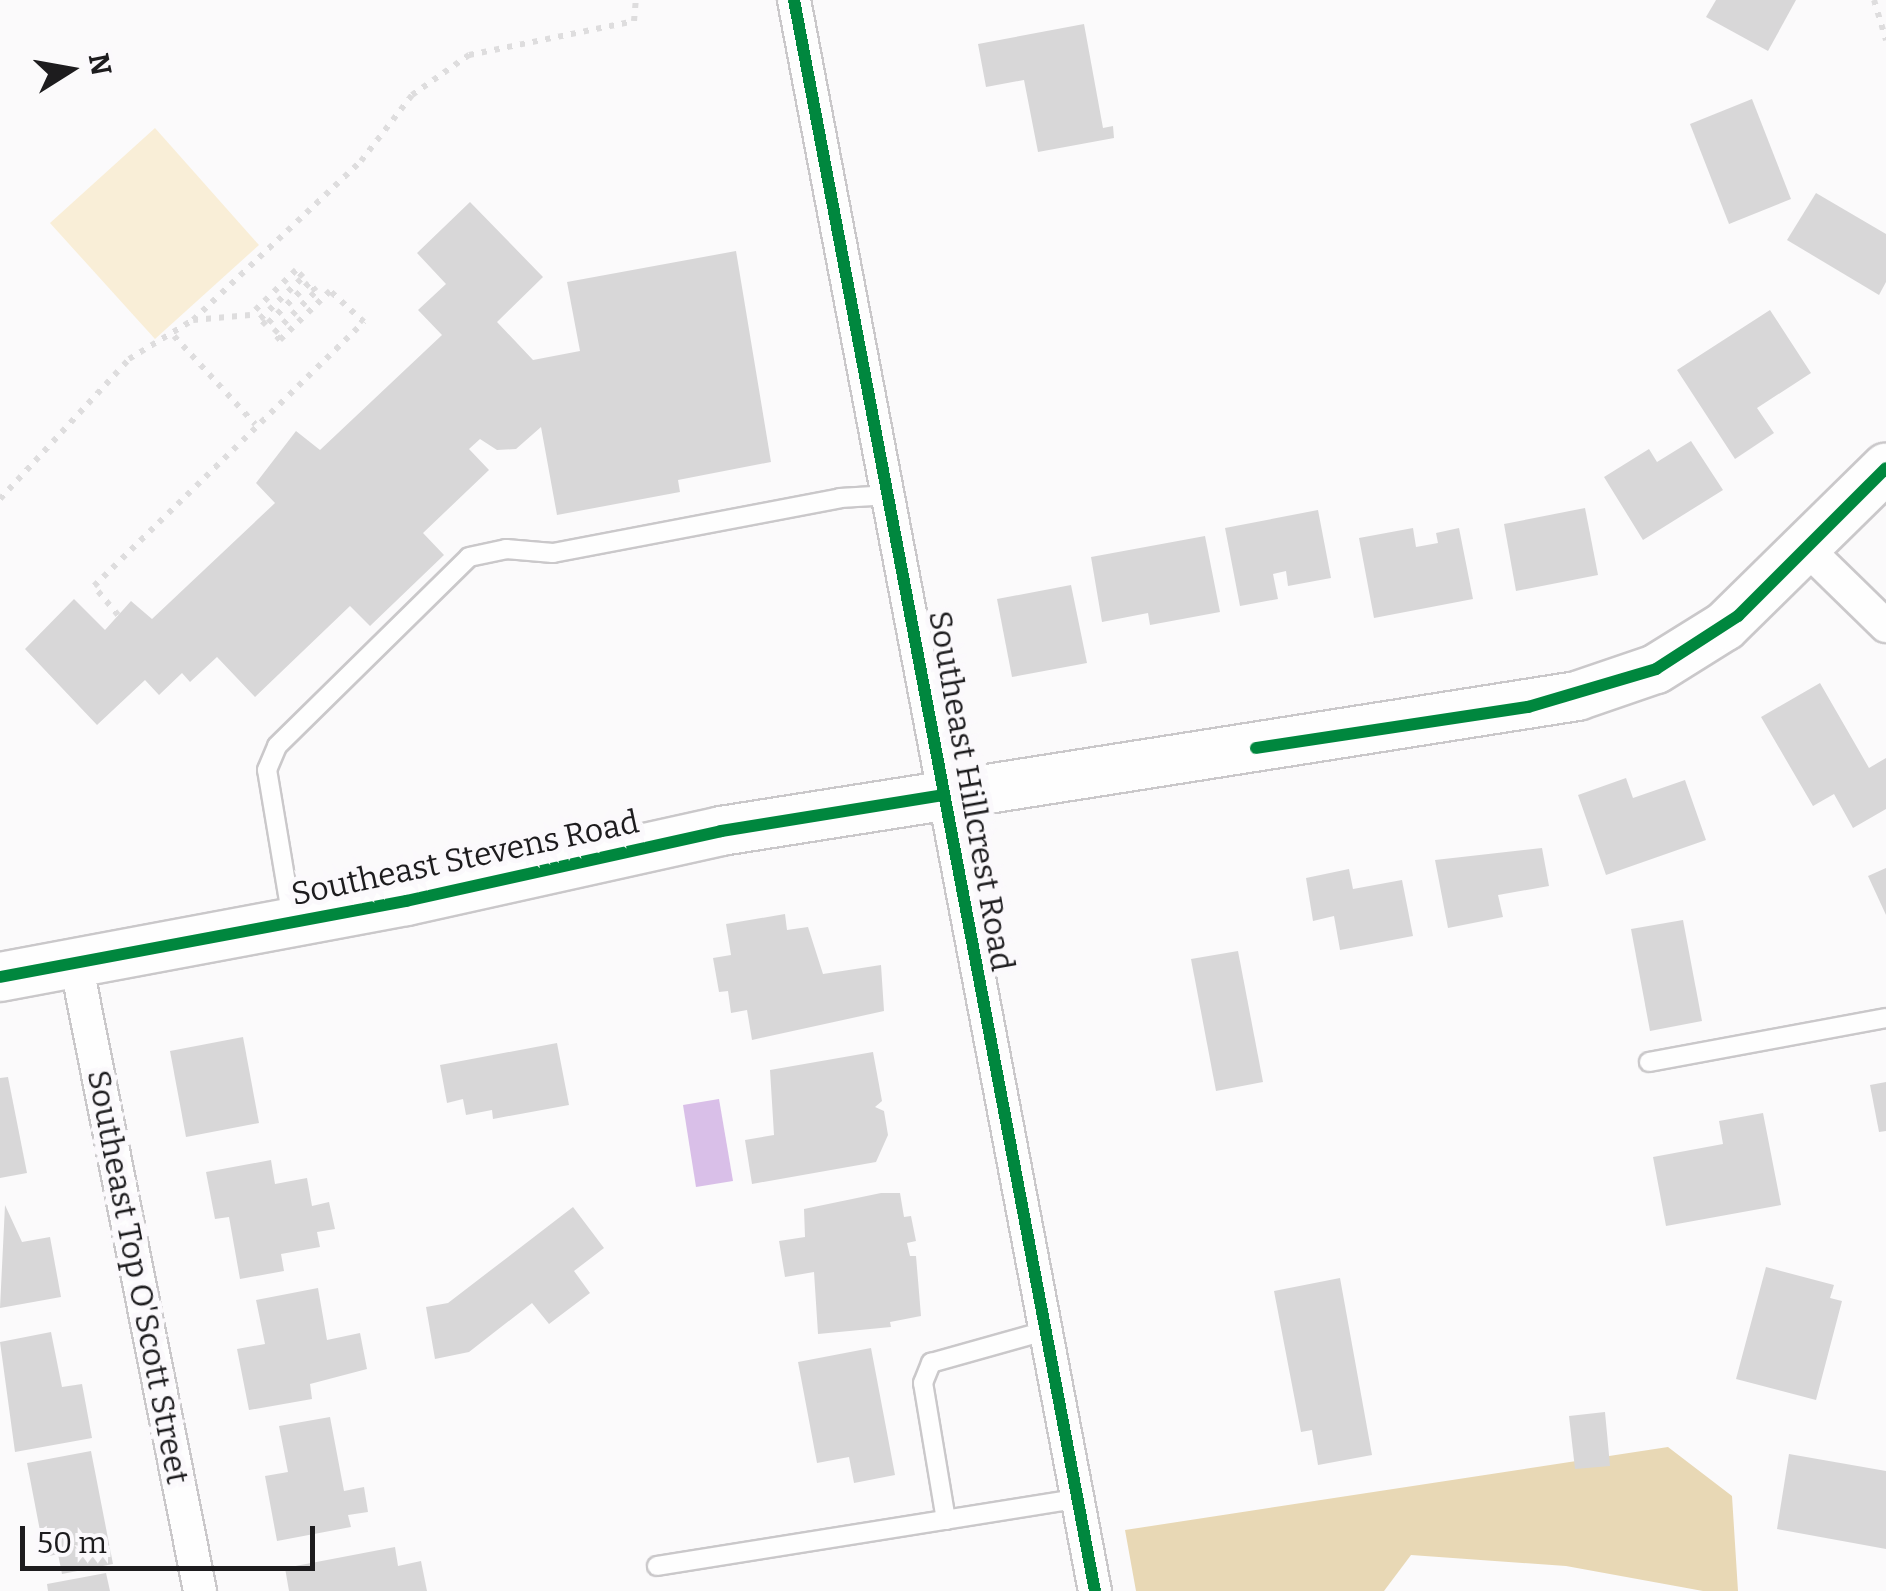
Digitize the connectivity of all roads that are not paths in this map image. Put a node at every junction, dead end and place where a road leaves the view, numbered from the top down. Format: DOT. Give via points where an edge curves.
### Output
graph roads {
  1 [pos="794,0"];
  2 [pos="1886,468"];
  3 [pos="890,495"];
  4 [pos="1808,550"];
  5 [pos="1886,626"];
  6 [pos="943,794"];
  7 [pos="292,923"];
  8 [pos="76,963"];
  9 [pos="0,977"];
  10 [pos="1886,1018"];
  11 [pos="1649,1062"];
  12 [pos="1045,1331"];
  13 [pos="1077,1500"];
  14 [pos="946,1520"];
  15 [pos="657,1566"];
  16 [pos="200,1591"];
  17 [pos="1094,1591"];
  1 -- 3 [label="street, Southeast Hillcrest Road"];
  2 -- 4 [label="street, Southeast Stevens Road"];
  3 -- 6 [label="street, Southeast Hillcrest Road"];
  3 -- 7 [label="lane" via="840,498 552,553 506,549 469,557 278,746 267,770"];
  4 -- 5 [label="street"];
  4 -- 6 [label="street, Southeast Stevens Road" via="1690,651 1606,688 1434,722"];
  6 -- 7 [label="street, Southeast Stevens Road" via="721,830"];
  6 -- 12 [label="street, Southeast Hillcrest Road"];
  7 -- 8 [label="street, Southeast Stevens Road"];
  8 -- 9 [label="street, Southeast Stevens Road"];
  8 -- 16 [label="street, Southeast Top O'Scott Street"];
  10 -- 11 [label="lane"];
  12 -- 13 [label="street, Southeast Hillcrest Road"];
  12 -- 14 [label="lane" via="931,1362 923,1383"];
  13 -- 14 [label="lane"];
  13 -- 17 [label="street, Southeast Hillcrest Road"];
  14 -- 15 [label="lane"];
}
